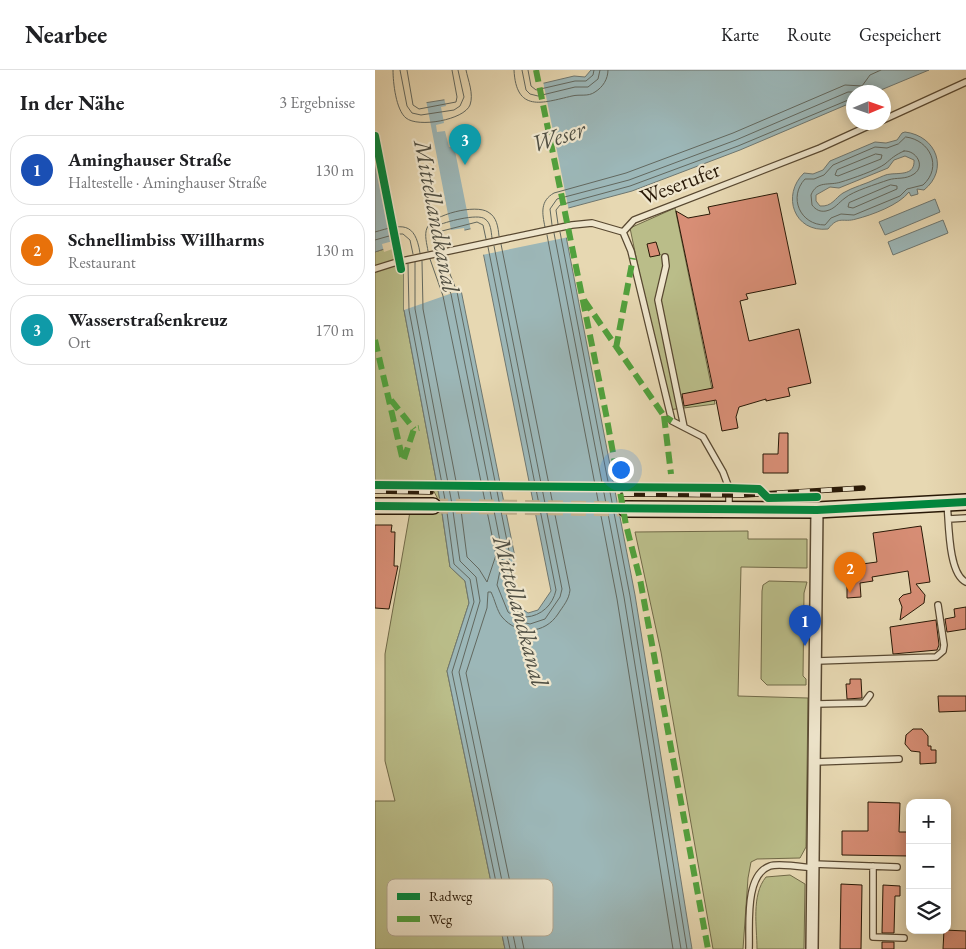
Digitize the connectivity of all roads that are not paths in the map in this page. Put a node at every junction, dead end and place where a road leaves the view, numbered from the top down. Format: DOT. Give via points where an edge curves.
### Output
graph roads {
  1 [pos="966,82"];
  2 [pos="891,116"];
  3 [pos="859,130"];
  4 [pos="623,232"];
  5 [pos="665,257"];
  6 [pos="375,269"];
  7 [pos="684,427"];
  8 [pos="966,502"];
  9 [pos="947,503"];
  10 [pos="375,506"];
  11 [pos="433,506"];
  12 [pos="626,509"];
  13 [pos="729,510"];
  14 [pos="817,510"];
  15 [pos="966,518"];
  16 [pos="949,519"];
  17 [pos="966,582"];
  18 [pos="938,604"];
  19 [pos="817,661"];
  20 [pos="870,695"];
  21 [pos="816,704"];
  22 [pos="899,759"];
  23 [pos="815,762"];
  24 [pos="813,866"];
  25 [pos="873,866"];
  26 [pos="897,867"];
  27 [pos="904,938"];
  28 [pos="749,949"];
  29 [pos="811,949"];
  1 -- 2 [label="lane"];
  3 -- 4 [label="lane, Weserufer" via="634,220"];
  4 -- 6 [label="lane, Weserufer" via="591,223 572,225"];
  4 -- 7 [label="lane" via="631,251 672,422"];
  5 -- 7 [label="lane" via="659,300"];
  7 -- 13 [label="lane" via="703,437 723,472 729,488"];
  8 -- 9 [label="street"];
  9 -- 14 [label="street"];
  9 -- 16 [label="lane"];
  10 -- 11 [label="street"];
  12 -- 13 [label="street"];
  13 -- 14 [label="street"];
  14 -- 19 [label="street"];
  15 -- 16 [label="lane"];
  16 -- 17 [label="lane" via="956,574"];
  18 -- 19 [label="lane" via="944,645 937,656"];
  19 -- 21 [label="street"];
  20 -- 21 [label="lane" via="864,703"];
  21 -- 23 [label="street"];
  22 -- 23 [label="lane"];
  23 -- 24 [label="street"];
  24 -- 25 [label="lane"];
  24 -- 28 [label="lane" via="770,866 756,876 751,891"];
  24 -- 29 [label="street"];
  25 -- 26 [label="lane"];
  25 -- 27 [label="lane" via="873,937"];
}
